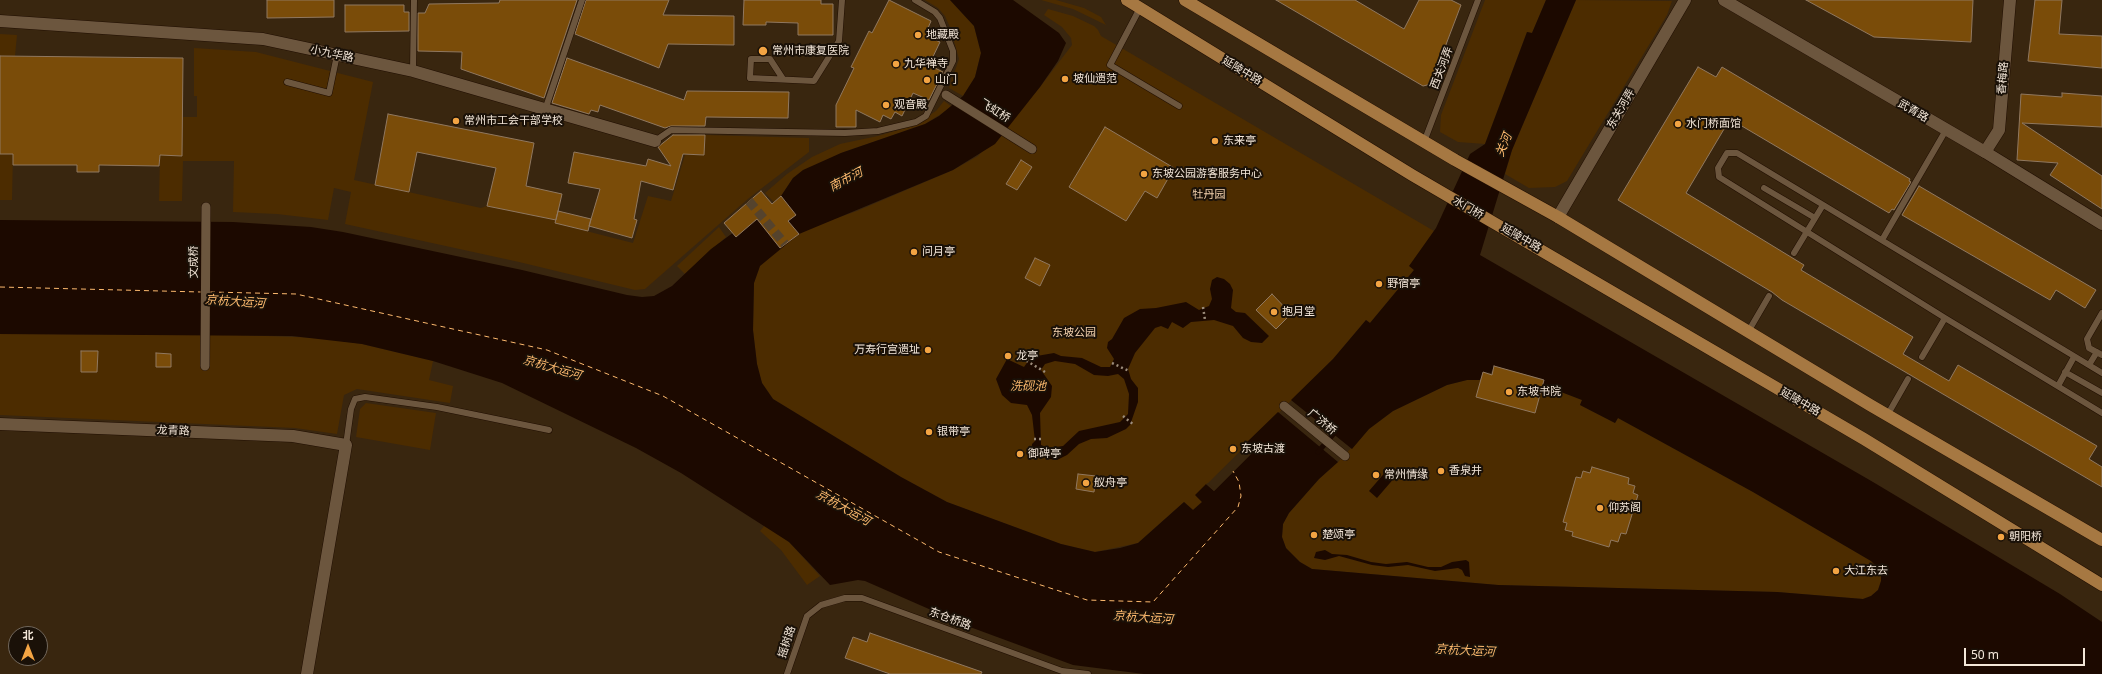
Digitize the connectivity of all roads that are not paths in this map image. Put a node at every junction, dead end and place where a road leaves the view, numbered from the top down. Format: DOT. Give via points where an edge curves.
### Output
graph roads {
  1 [pos="414,0"];
  2 [pos="582,0"];
  3 [pos="842,0"];
  4 [pos="915,0"];
  5 [pos="1127,0"];
  6 [pos="1185,0"];
  7 [pos="1478,0"];
  8 [pos="1685,0"];
  9 [pos="1724,0"];
  10 [pos="2010,0"];
  11 [pos="1140,8"];
  12 [pos="0,21"];
  13 [pos="337,55"];
  14 [pos="413,71"];
  15 [pos="783,79"];
  16 [pos="287,82"];
  17 [pos="946,94"];
  18 [pos="1179,106"];
  19 [pos="545,110"];
  20 [pos="1946,130"];
  21 [pos="655,141"];
  22 [pos="1424,142"];
  23 [pos="1032,149"];
  24 [pos="1985,152"];
  25 [pos="1764,188"];
  26 [pos="1440,191"];
  27 [pos="1822,205"];
  28 [pos="206,207"];
  29 [pos="1558,217"];
  30 [pos="1815,218"];
  31 [pos="1496,224"];
  32 [pos="2102,224"];
  33 [pos="1807,232"];
  34 [pos="1882,240"];
  35 [pos="1794,253"];
  36 [pos="1769,296"];
  37 [pos="2102,313"];
  38 [pos="1945,318"];
  39 [pos="1748,332"];
  40 [pos="2100,354"];
  41 [pos="1922,357"];
  42 [pos="2074,357"];
  43 [pos="205,366"];
  44 [pos="2089,366"];
  45 [pos="2066,372"];
  46 [pos="2102,373"];
  47 [pos="1908,379"];
  48 [pos="2058,386"];
  49 [pos="2102,392"];
  50 [pos="1284,406"];
  51 [pos="2102,413"];
  52 [pos="1888,414"];
  53 [pos="0,424"];
  54 [pos="549,430"];
  55 [pos="346,445"];
  56 [pos="1345,456"];
  57 [pos="2102,540"];
  58 [pos="2102,585"];
  59 [pos="807,616"];
  60 [pos="306,674"];
  61 [pos="787,674"];
  62 [pos="1088,674"];
  1 -- 14 [label="lane"];
  2 -- 19 [label="lane"];
  3 -- 15 [label="lane" via="839,41 814,81"];
  4 -- 21 [label="lane" via="940,18 952,52 952,61 926,116 916,122 878,131 845,133 671,130"];
  5 -- 11 [label="main road, 延陵中路"];
  6 -- 22 [label="main road"];
  7 -- 22 [label="lane, 西关河弄"];
  8 -- 29 [label="street, 东关河弄"];
  9 -- 20 [label="street, 武青路"];
  10 -- 24 [label="street, 香梅路" via="1999,130"];
  11 -- 18 [label="lane" via="1110,65"];
  11 -- 26 [label="main road, 延陵中路"];
  12 -- 13 [label="street, 小九华路" via="263,39"];
  13 -- 14 [label="street, 小九华路"];
  13 -- 16 [label="lane" via="329,93"];
  14 -- 19 [label="street, 小九华路"];
  15 -- 15 [label="lane" via="770,59 751,59 750,78"];
  17 -- 23 [label="street, 飞虹桥"];
  19 -- 21 [label="street, 小九华路"];
  20 -- 24 [label="street, 武青路"];
  20 -- 34 [label="lane"];
  22 -- 29 [label="main road"];
  24 -- 32 [label="street, 武青路"];
  25 -- 30 [label="lane"];
  26 -- 31 [label="main road, 水门桥"];
  27 -- 30 [label="lane"];
  27 -- 33 [label="lane" via="1737,153 1727,153 1718,168 1719,177"];
  27 -- 34 [label="lane"];
  28 -- 43 [label="street, 文成桥"];
  29 -- 39 [label="main road"];
  30 -- 33 [label="lane"];
  31 -- 58 [label="main road, 延陵中路" via="1864,439"];
  33 -- 35 [label="lane"];
  33 -- 38 [label="lane"];
  34 -- 42 [label="lane"];
  36 -- 39 [label="lane"];
  37 -- 40 [label="lane" via="2087,339 2089,348"];
  38 -- 41 [label="lane"];
  38 -- 48 [label="lane"];
  39 -- 52 [label="main road"];
  40 -- 44 [label="lane"];
  42 -- 44 [label="lane"];
  42 -- 45 [label="lane"];
  44 -- 46 [label="lane"];
  45 -- 48 [label="lane"];
  45 -- 49 [label="lane"];
  47 -- 52 [label="lane"];
  48 -- 51 [label="lane"];
  50 -- 56 [label="street, 广济桥"];
  52 -- 57 [label="main road"];
  53 -- 55 [label="street, 龙青路" via="293,436"];
  54 -- 55 [label="lane" via="437,407 365,397 355,399 351,409"];
  55 -- 60 [label="street"];
  59 -- 61 [label="lane, 摇树路"];
  59 -- 62 [label="lane, 东仓桥路" via="821,605 845,598 862,598 1062,671"];
}
